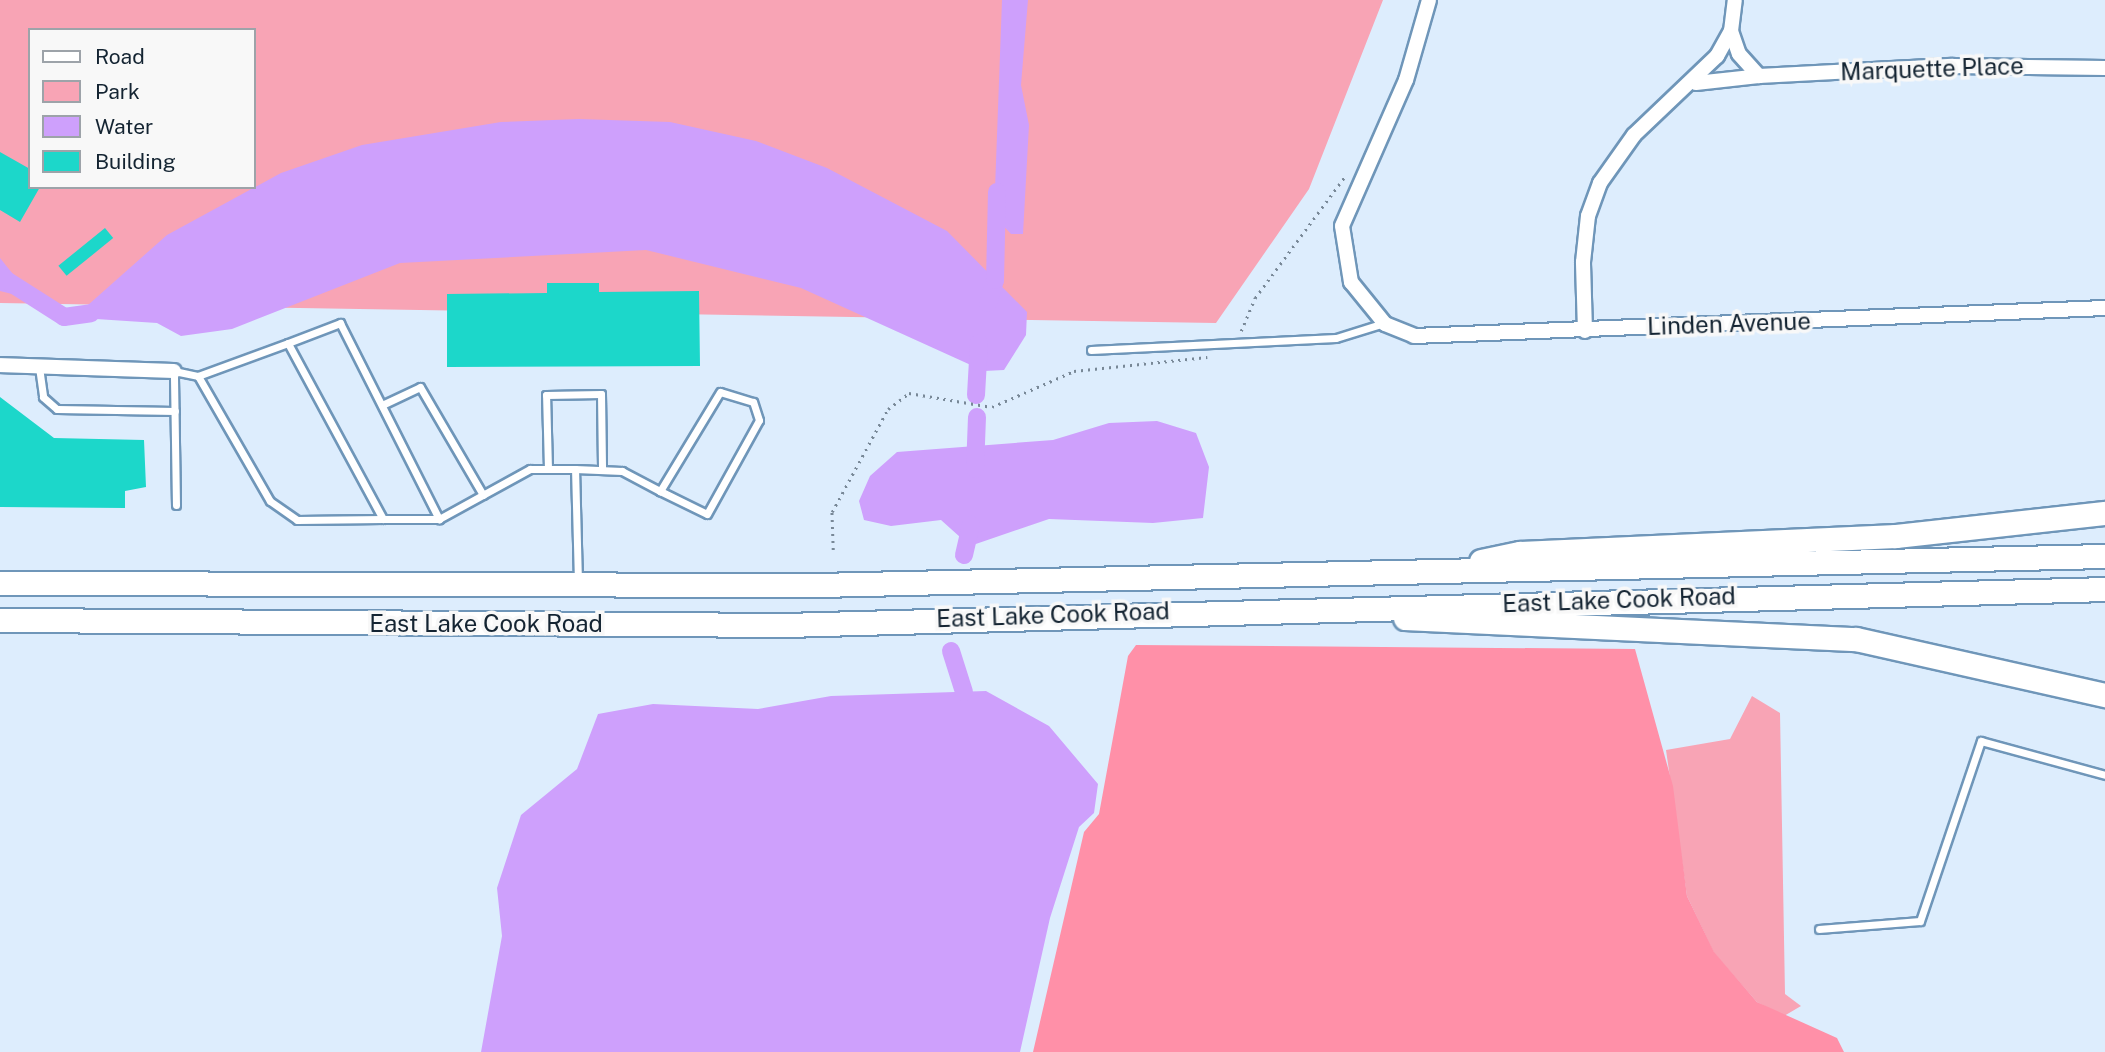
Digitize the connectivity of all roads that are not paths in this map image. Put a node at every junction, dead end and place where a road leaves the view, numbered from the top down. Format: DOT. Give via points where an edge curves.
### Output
graph roads {
  1 [pos="1429,0"];
  2 [pos="1735,0"];
  3 [pos="1731,31"];
  4 [pos="2105,68"];
  5 [pos="1759,76"];
  6 [pos="1696,83"];
  7 [pos="2105,308"];
  8 [pos="1384,323"];
  9 [pos="1585,331"];
  10 [pos="288,343"];
  11 [pos="1091,350"];
  12 [pos="0,365"];
  13 [pos="39,367"];
  14 [pos="174,371"];
  15 [pos="198,376"];
  16 [pos="382,405"];
  17 [pos="175,411"];
  18 [pos="548,469"];
  19 [pos="575,469"];
  20 [pos="602,470"];
  21 [pos="660,491"];
  22 [pos="482,495"];
  23 [pos="176,505"];
  24 [pos="2105,513"];
  25 [pos="383,519"];
  26 [pos="439,519"];
  27 [pos="2105,556"];
  28 [pos="1413,573"];
  29 [pos="0,583"];
  30 [pos="578,586"];
  31 [pos="2105,589"];
  32 [pos="1332,608"];
  33 [pos="0,620"];
  34 [pos="578,624"];
  35 [pos="2105,695"];
  36 [pos="2105,775"];
  37 [pos="1819,929"];
  1 -- 8 [label="street, Linden Avenue" via="1406,80 1342,226 1347,269 1364,302"];
  2 -- 3 [label="street"];
  3 -- 5 [label="street" via="1738,54"];
  3 -- 6 [label="street"];
  4 -- 5 [label="street, Marquette Place" via="1953,66"];
  5 -- 6 [label="street, Marquette Place"];
  6 -- 9 [label="street" via="1634,135 1600,183 1588,216 1583,262"];
  7 -- 9 [label="street, Linden Avenue"];
  8 -- 9 [label="street, Linden Avenue" via="1414,336"];
  8 -- 11 [label="lane" via="1336,338"];
  10 -- 15 [label="lane"];
  10 -- 16 [label="lane" via="340,323"];
  10 -- 25 [label="lane"];
  12 -- 13 [label="street"];
  13 -- 14 [label="street"];
  13 -- 17 [label="lane" via="43,397 57,408"];
  14 -- 15 [label="lane"];
  14 -- 17 [label="lane"];
  15 -- 25 [label="lane" via="270,501 297,520"];
  16 -- 22 [label="lane" via="420,387"];
  16 -- 26 [label="lane"];
  17 -- 23 [label="lane"];
  18 -- 19 [label="lane"];
  18 -- 20 [label="lane" via="546,395 601,394"];
  18 -- 22 [label="lane" via="530,469"];
  19 -- 20 [label="lane"];
  19 -- 30 [label="lane"];
  20 -- 21 [label="lane" via="622,471"];
  21 -- 21 [label="lane" via="707,514 758,420 753,402 720,392"];
  22 -- 26 [label="lane"];
  24 -- 28 [label="main road" via="1896,536 1520,553"];
  25 -- 26 [label="lane"];
  27 -- 28 [label="main road, East Lake Cook Road"];
  28 -- 30 [label="main road, East Lake Cook Road"];
  29 -- 30 [label="main road, East Lake Cook Road"];
  30 -- 34 [label="main road"];
  31 -- 32 [label="main road, East Lake Cook Road"];
  32 -- 34 [label="main road, East Lake Cook Road"];
  32 -- 35 [label="main road" via="1462,625 1856,639"];
  33 -- 34 [label="main road, East Lake Cook Road"];
  36 -- 37 [label="lane" via="1981,741 1920,921"];
}
